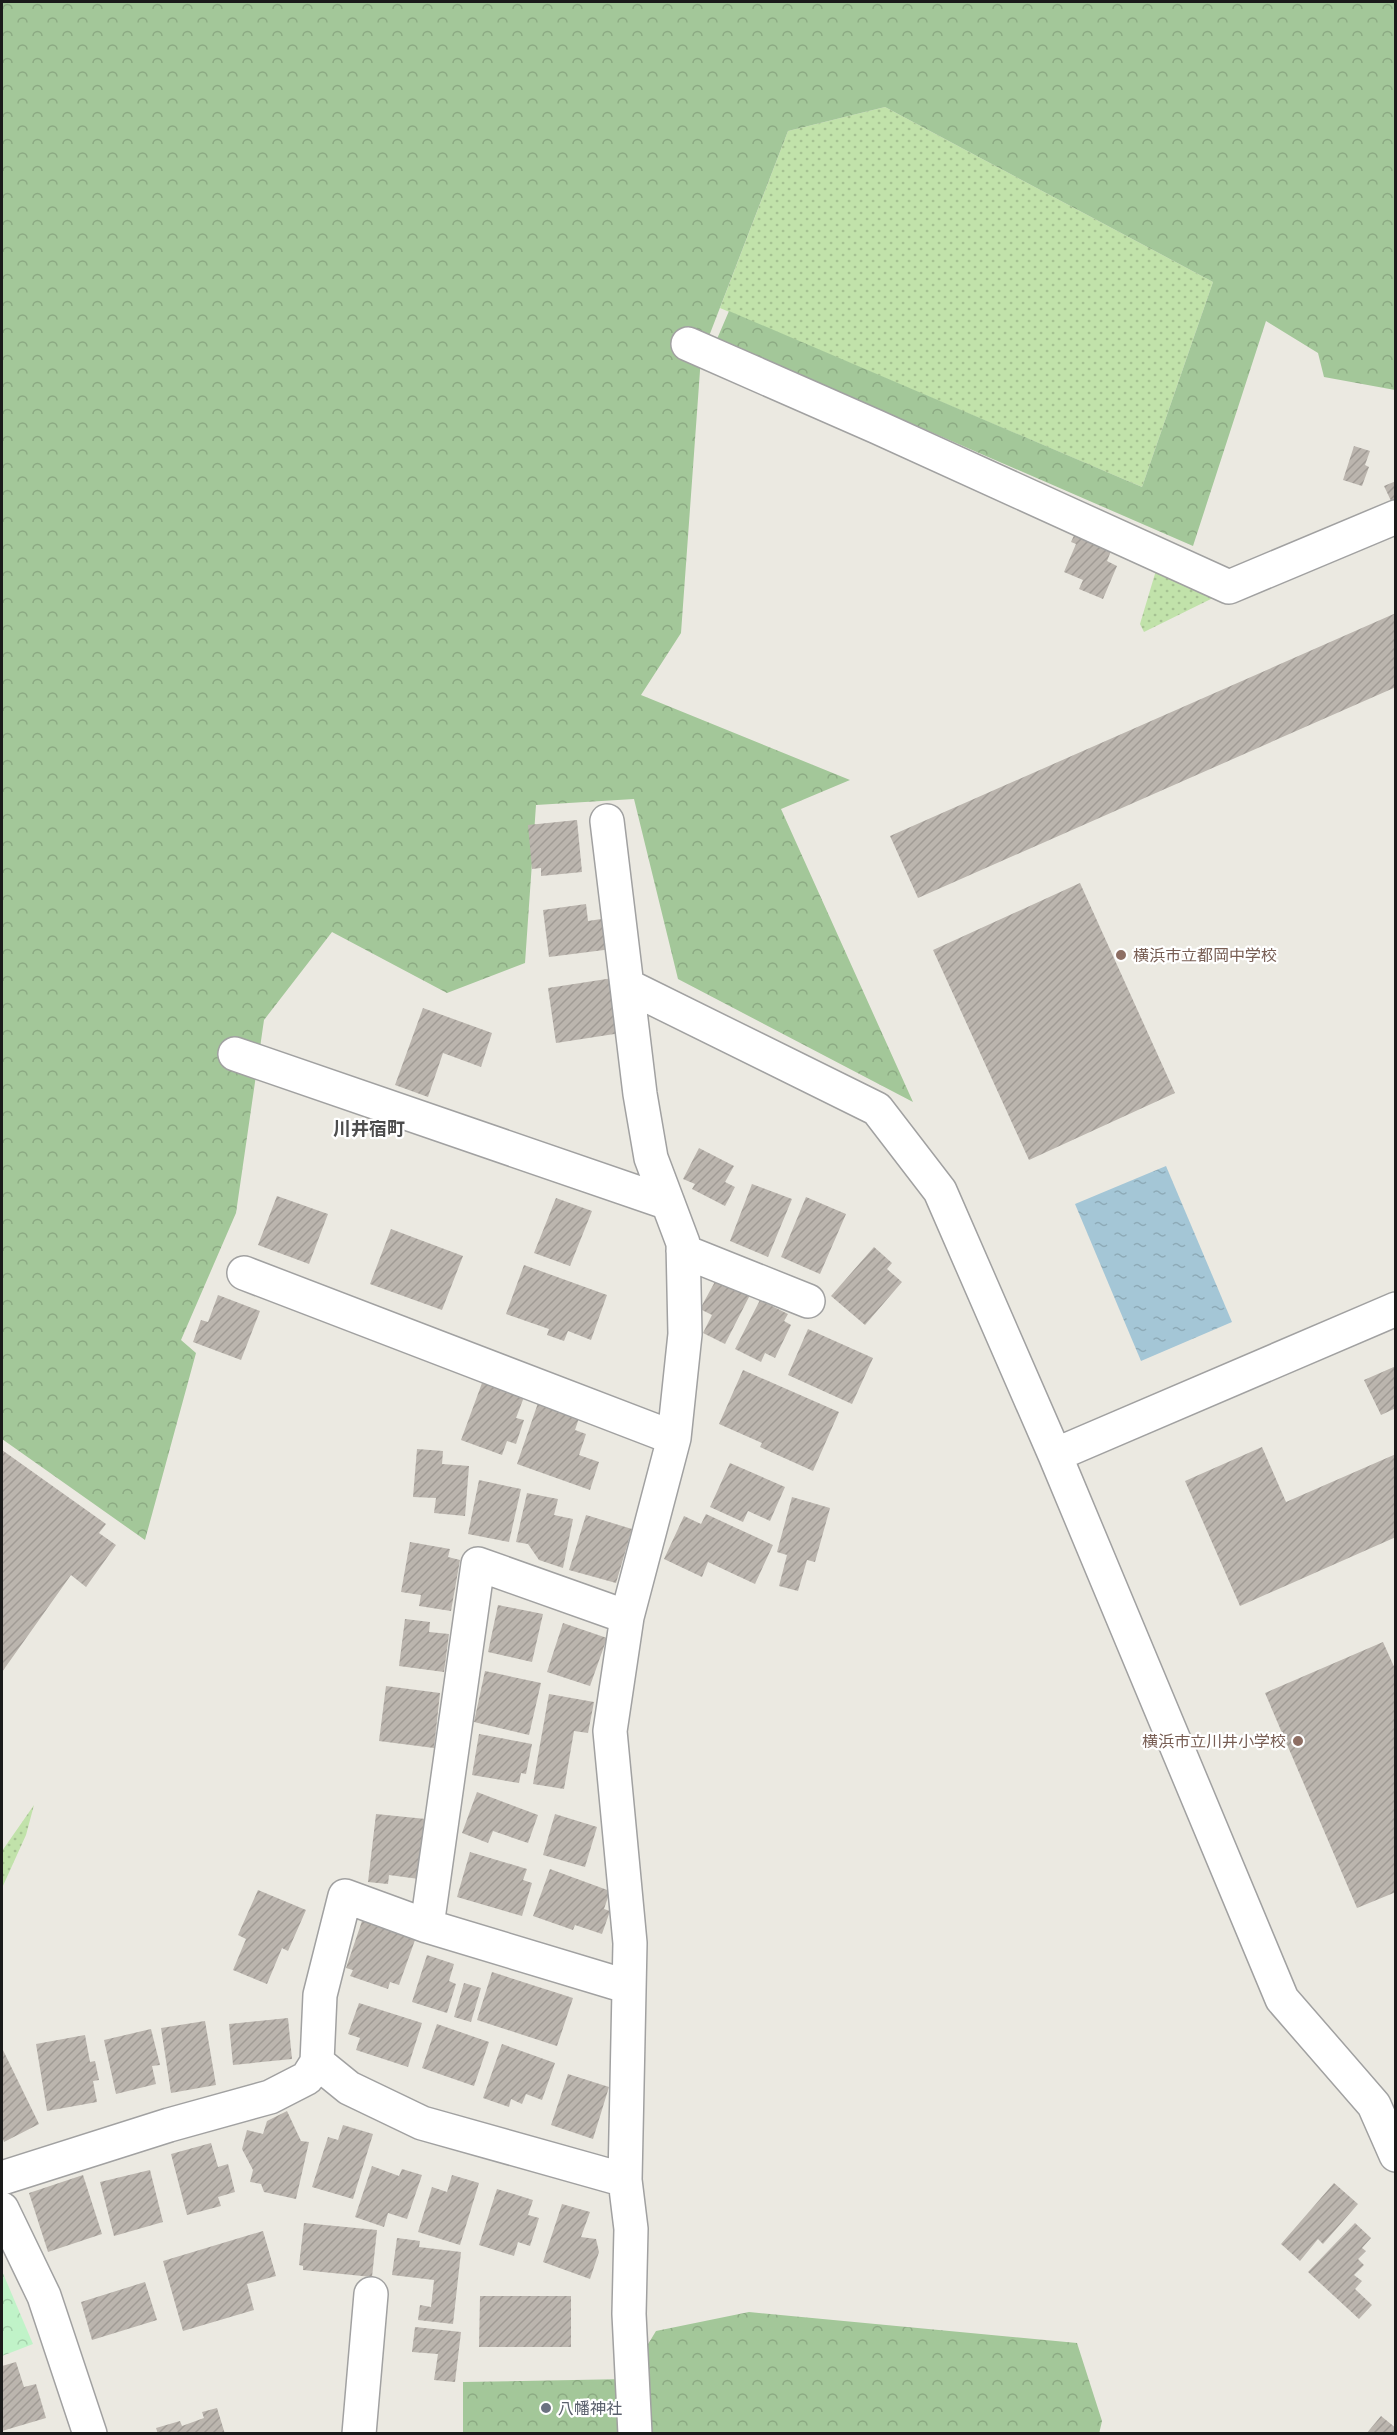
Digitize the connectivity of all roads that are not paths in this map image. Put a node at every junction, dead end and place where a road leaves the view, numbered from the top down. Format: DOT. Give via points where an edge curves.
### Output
graph roads {
  1 [pos="688,344"];
  2 [pos="1395,518"];
  3 [pos="607,821"];
  4 [pos="628,986"];
  5 [pos="235,1054"];
  6 [pos="668,1203"];
  7 [pos="683,1251"];
  8 [pos="244,1273"];
  9 [pos="808,1301"];
  10 [pos="1395,1309"];
  11 [pos="674,1438"];
  12 [pos="1055,1455"];
  13 [pos="627,1617"];
  14 [pos="427,1926"];
  15 [pos="629,1987"];
  16 [pos="317,2062"];
  17 [pos="1395,2156"];
  18 [pos="2,2178"];
  19 [pos="626,2180"];
  20 [pos="2,2209"];
  21 [pos="371,2294"];
  22 [pos="90,2433"];
  23 [pos="359,2433"];
  24 [pos="635,2433"];
  1 -- 2 [label="street" via="1229,587"];
  3 -- 4 [label="street"];
  4 -- 6 [label="street" via="649,1147"];
  4 -- 12 [label="street" via="877,1109 940,1191"];
  5 -- 6 [label="street"];
  6 -- 7 [label="street"];
  7 -- 9 [label="street"];
  7 -- 11 [label="street" via="685,1334"];
  8 -- 11 [label="street"];
  10 -- 12 [label="street"];
  11 -- 13 [label="street"];
  12 -- 17 [label="street" via="1282,1999 1374,2104"];
  13 -- 14 [label="street" via="478,1564"];
  13 -- 15 [label="street" via="610,1731 630,1943"];
  14 -- 15 [label="street"];
  14 -- 16 [label="street" via="345,1896 320,1995"];
  15 -- 19 [label="street"];
  16 -- 18 [label="street" via="307,2078 270,2097"];
  16 -- 19 [label="street" via="349,2088 422,2123"];
  19 -- 24 [label="street" via="631,2229 629,2314"];
  20 -- 22 [label="street" via="44,2296"];
  21 -- 23 [label="street"];
}
